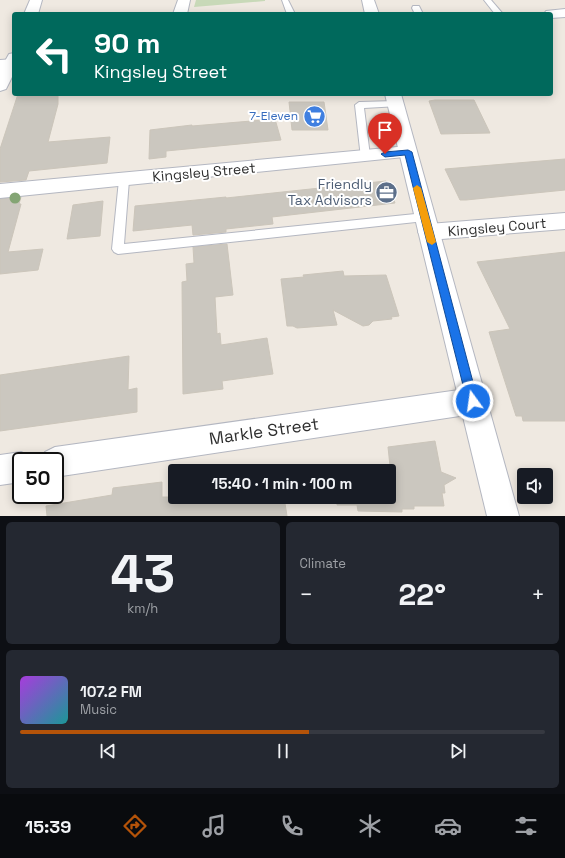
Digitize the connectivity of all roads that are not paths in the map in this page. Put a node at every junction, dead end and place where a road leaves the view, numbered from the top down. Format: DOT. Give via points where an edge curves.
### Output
graph roads {
  1 [pos="36,0"];
  2 [pos="184,0"];
  3 [pos="285,0"];
  4 [pos="368,0"];
  5 [pos="487,0"];
  6 [pos="32,12"];
  7 [pos="181,12"];
  8 [pos="290,12"];
  9 [pos="371,12"];
  10 [pos="497,12"];
  11 [pos="565,13"];
  12 [pos="553,14"];
  13 [pos="9,63"];
  14 [pos="0,86"];
  15 [pos="394,99"];
  16 [pos="408,152"];
  17 [pos="365,156"];
  18 [pos="124,180"];
  19 [pos="0,191"];
  20 [pos="565,221"];
  21 [pos="427,225"];
  22 [pos="473,401"];
  23 [pos="64,461"];
  24 [pos="12,468"];
  25 [pos="0,470"];
  26 [pos="503,516"];
  1 -- 6 [label="street"];
  2 -- 7 [label="street"];
  3 -- 8 [label="lane"];
  4 -- 9 [label="street"];
  5 -- 10 [label="lane"];
  11 -- 12 [label="street"];
  13 -- 14 [label="street"];
  15 -- 16 [label="street"];
  15 -- 17 [label="lane" via="359,105"];
  16 -- 17 [label="street, Kingsley Street"];
  16 -- 21 [label="street"];
  17 -- 18 [label="street, Kingsley Street"];
  18 -- 19 [label="street, Kingsley Street"];
  18 -- 21 [label="lane" via="118,249"];
  20 -- 21 [label="street, Kingsley Court"];
  21 -- 22 [label="street"];
  22 -- 23 [label="street, Markle Street"];
  22 -- 26 [label="street"];
  24 -- 25 [label="street"];
}
